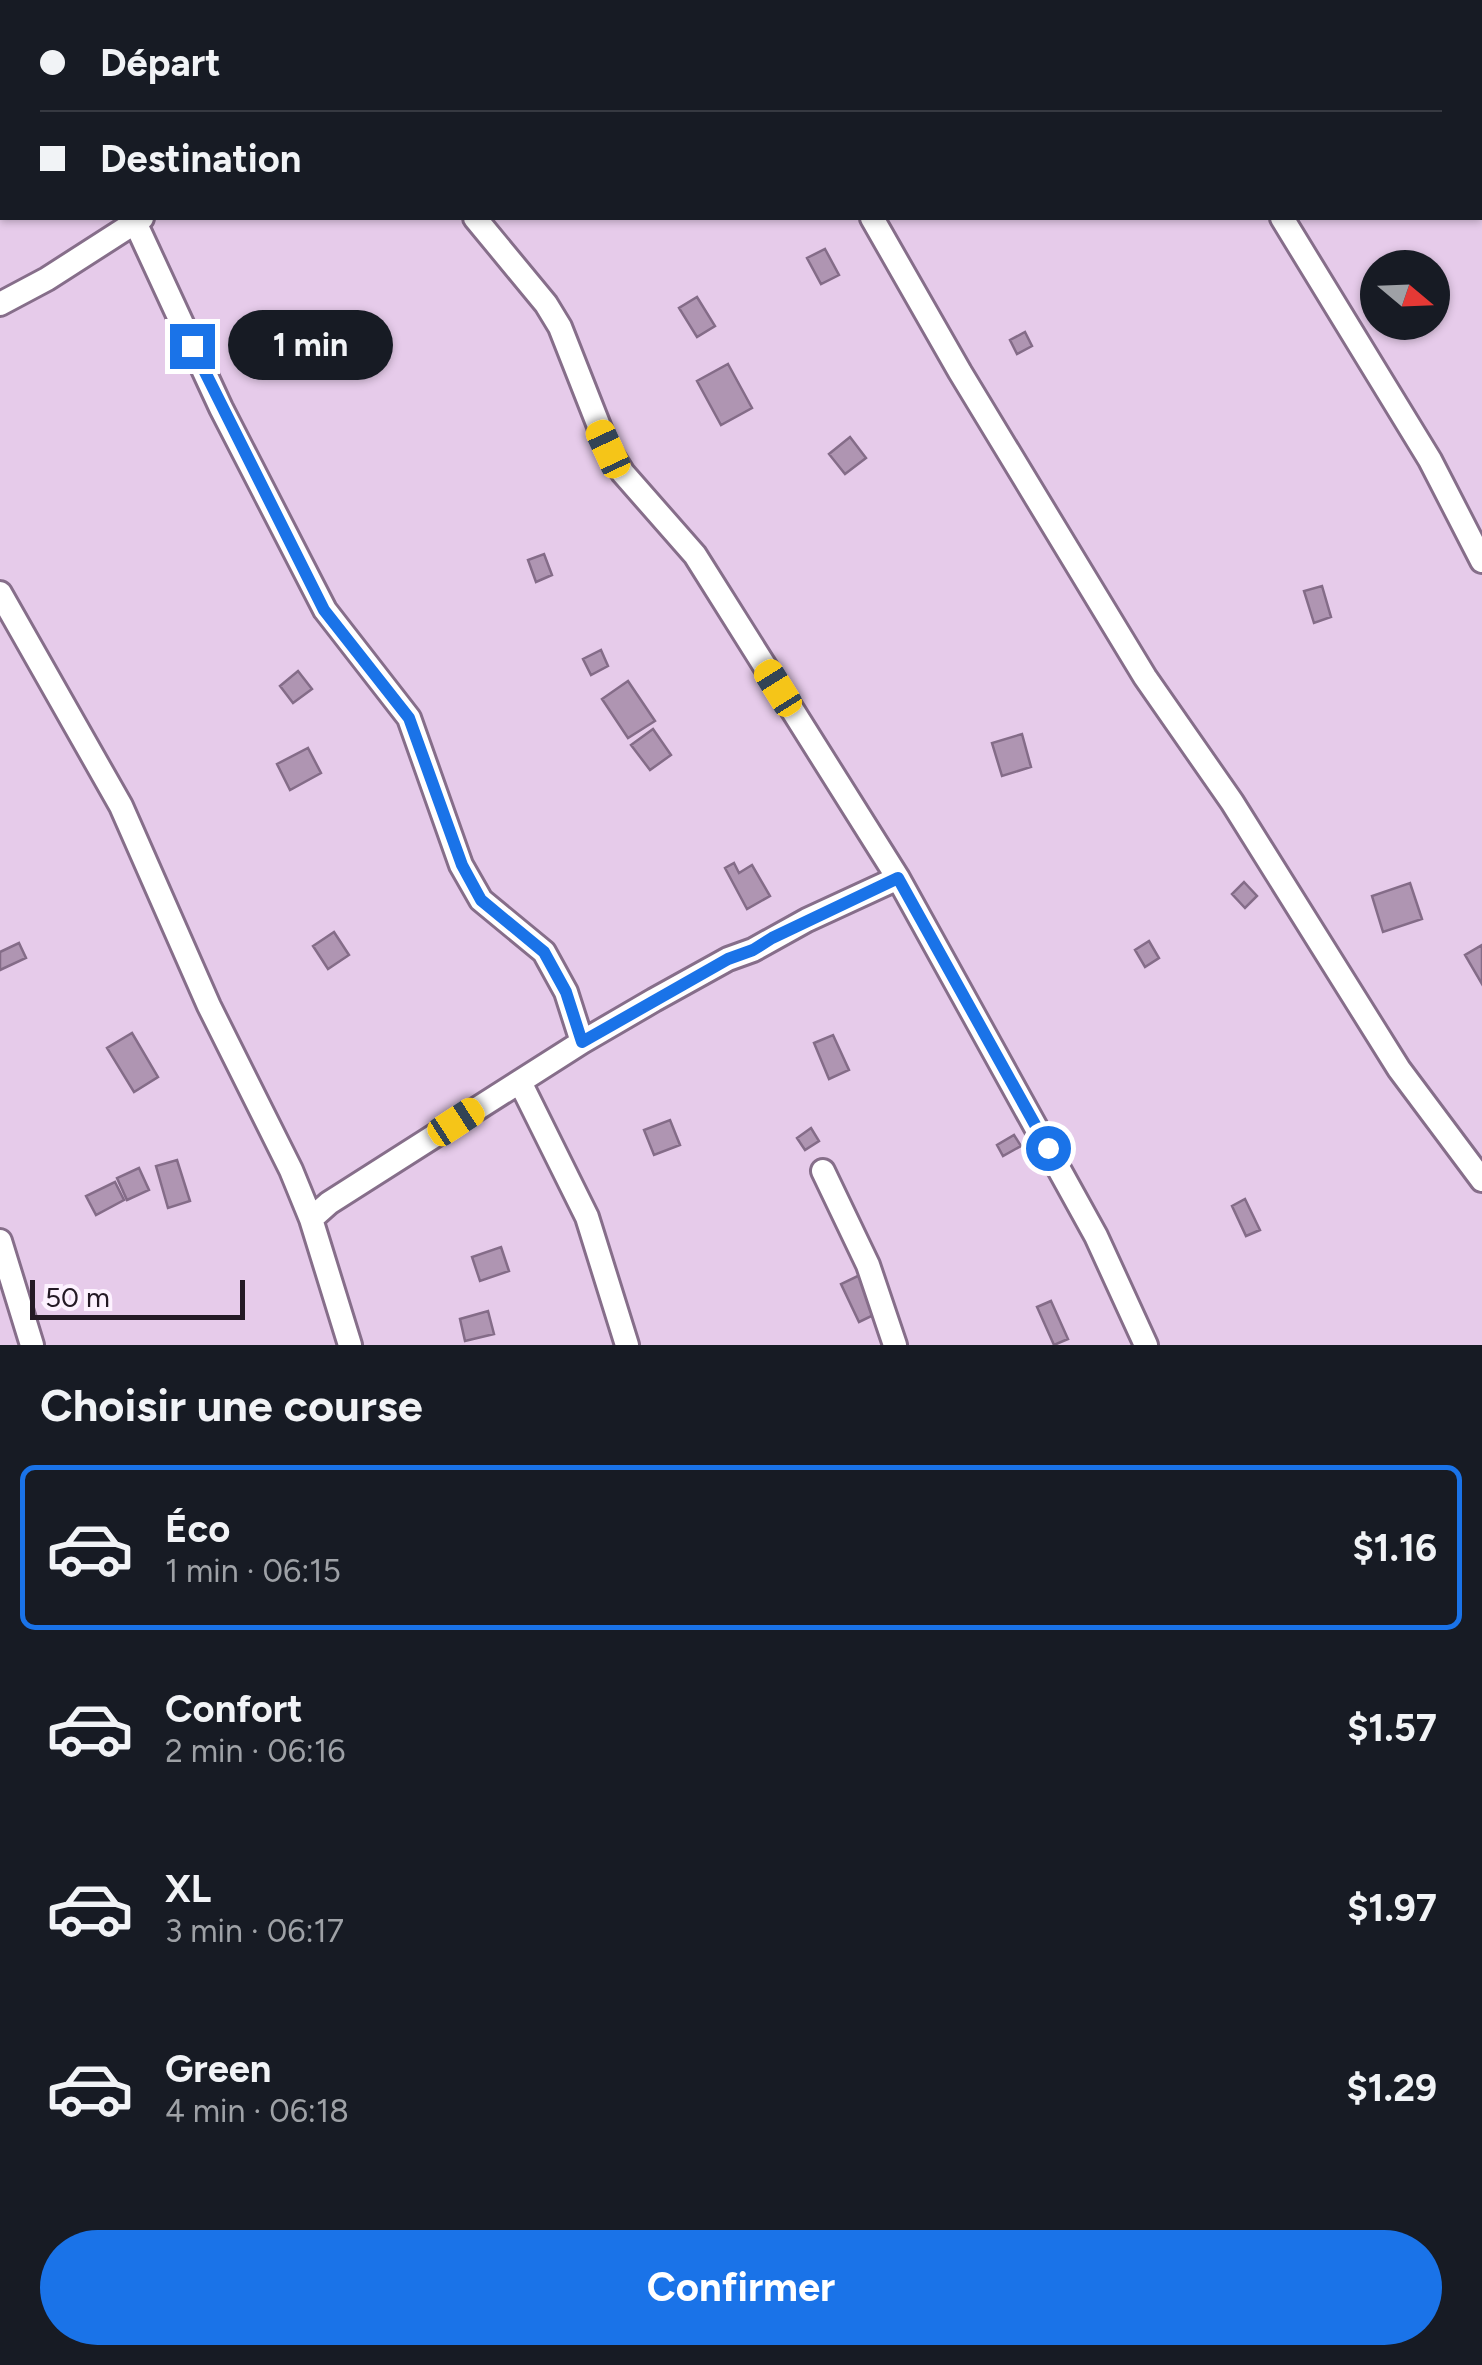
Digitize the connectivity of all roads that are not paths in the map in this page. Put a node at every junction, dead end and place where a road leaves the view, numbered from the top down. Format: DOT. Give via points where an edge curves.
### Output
graph roads {
  1 [pos="138,220"];
  2 [pos="477,220"];
  3 [pos="873,220"];
  4 [pos="1283,220"];
  5 [pos="0,304"];
  6 [pos="1482,561"];
  7 [pos="0,593"];
  8 [pos="898,878"];
  9 [pos="582,1042"];
  10 [pos="520,1082"];
  11 [pos="823,1171"];
  12 [pos="1482,1180"];
  13 [pos="311,1219"];
  14 [pos="0,1242"];
  15 [pos="32,1345"];
  16 [pos="350,1345"];
  17 [pos="626,1345"];
  18 [pos="896,1345"];
  19 [pos="1146,1345"];
  1 -- 5 [label="street"];
  1 -- 9 [label="street" via="221,408 324,610 409,718 462,865 481,900 544,952"];
  2 -- 8 [label="street" via="560,327 623,474 694,555"];
  3 -- 12 [label="street" via="1145,677 1232,802 1399,1069"];
  4 -- 6 [label="street" via="1430,460"];
  7 -- 13 [label="street" via="121,806"];
  8 -- 9 [label="street" via="728,959"];
  8 -- 19 [label="street" via="1096,1236"];
  9 -- 10 [label="street"];
  10 -- 13 [label="street"];
  10 -- 17 [label="street" via="587,1217"];
  11 -- 18 [label="street" via="868,1265"];
  13 -- 16 [label="street"];
  14 -- 15 [label="street"];
}
